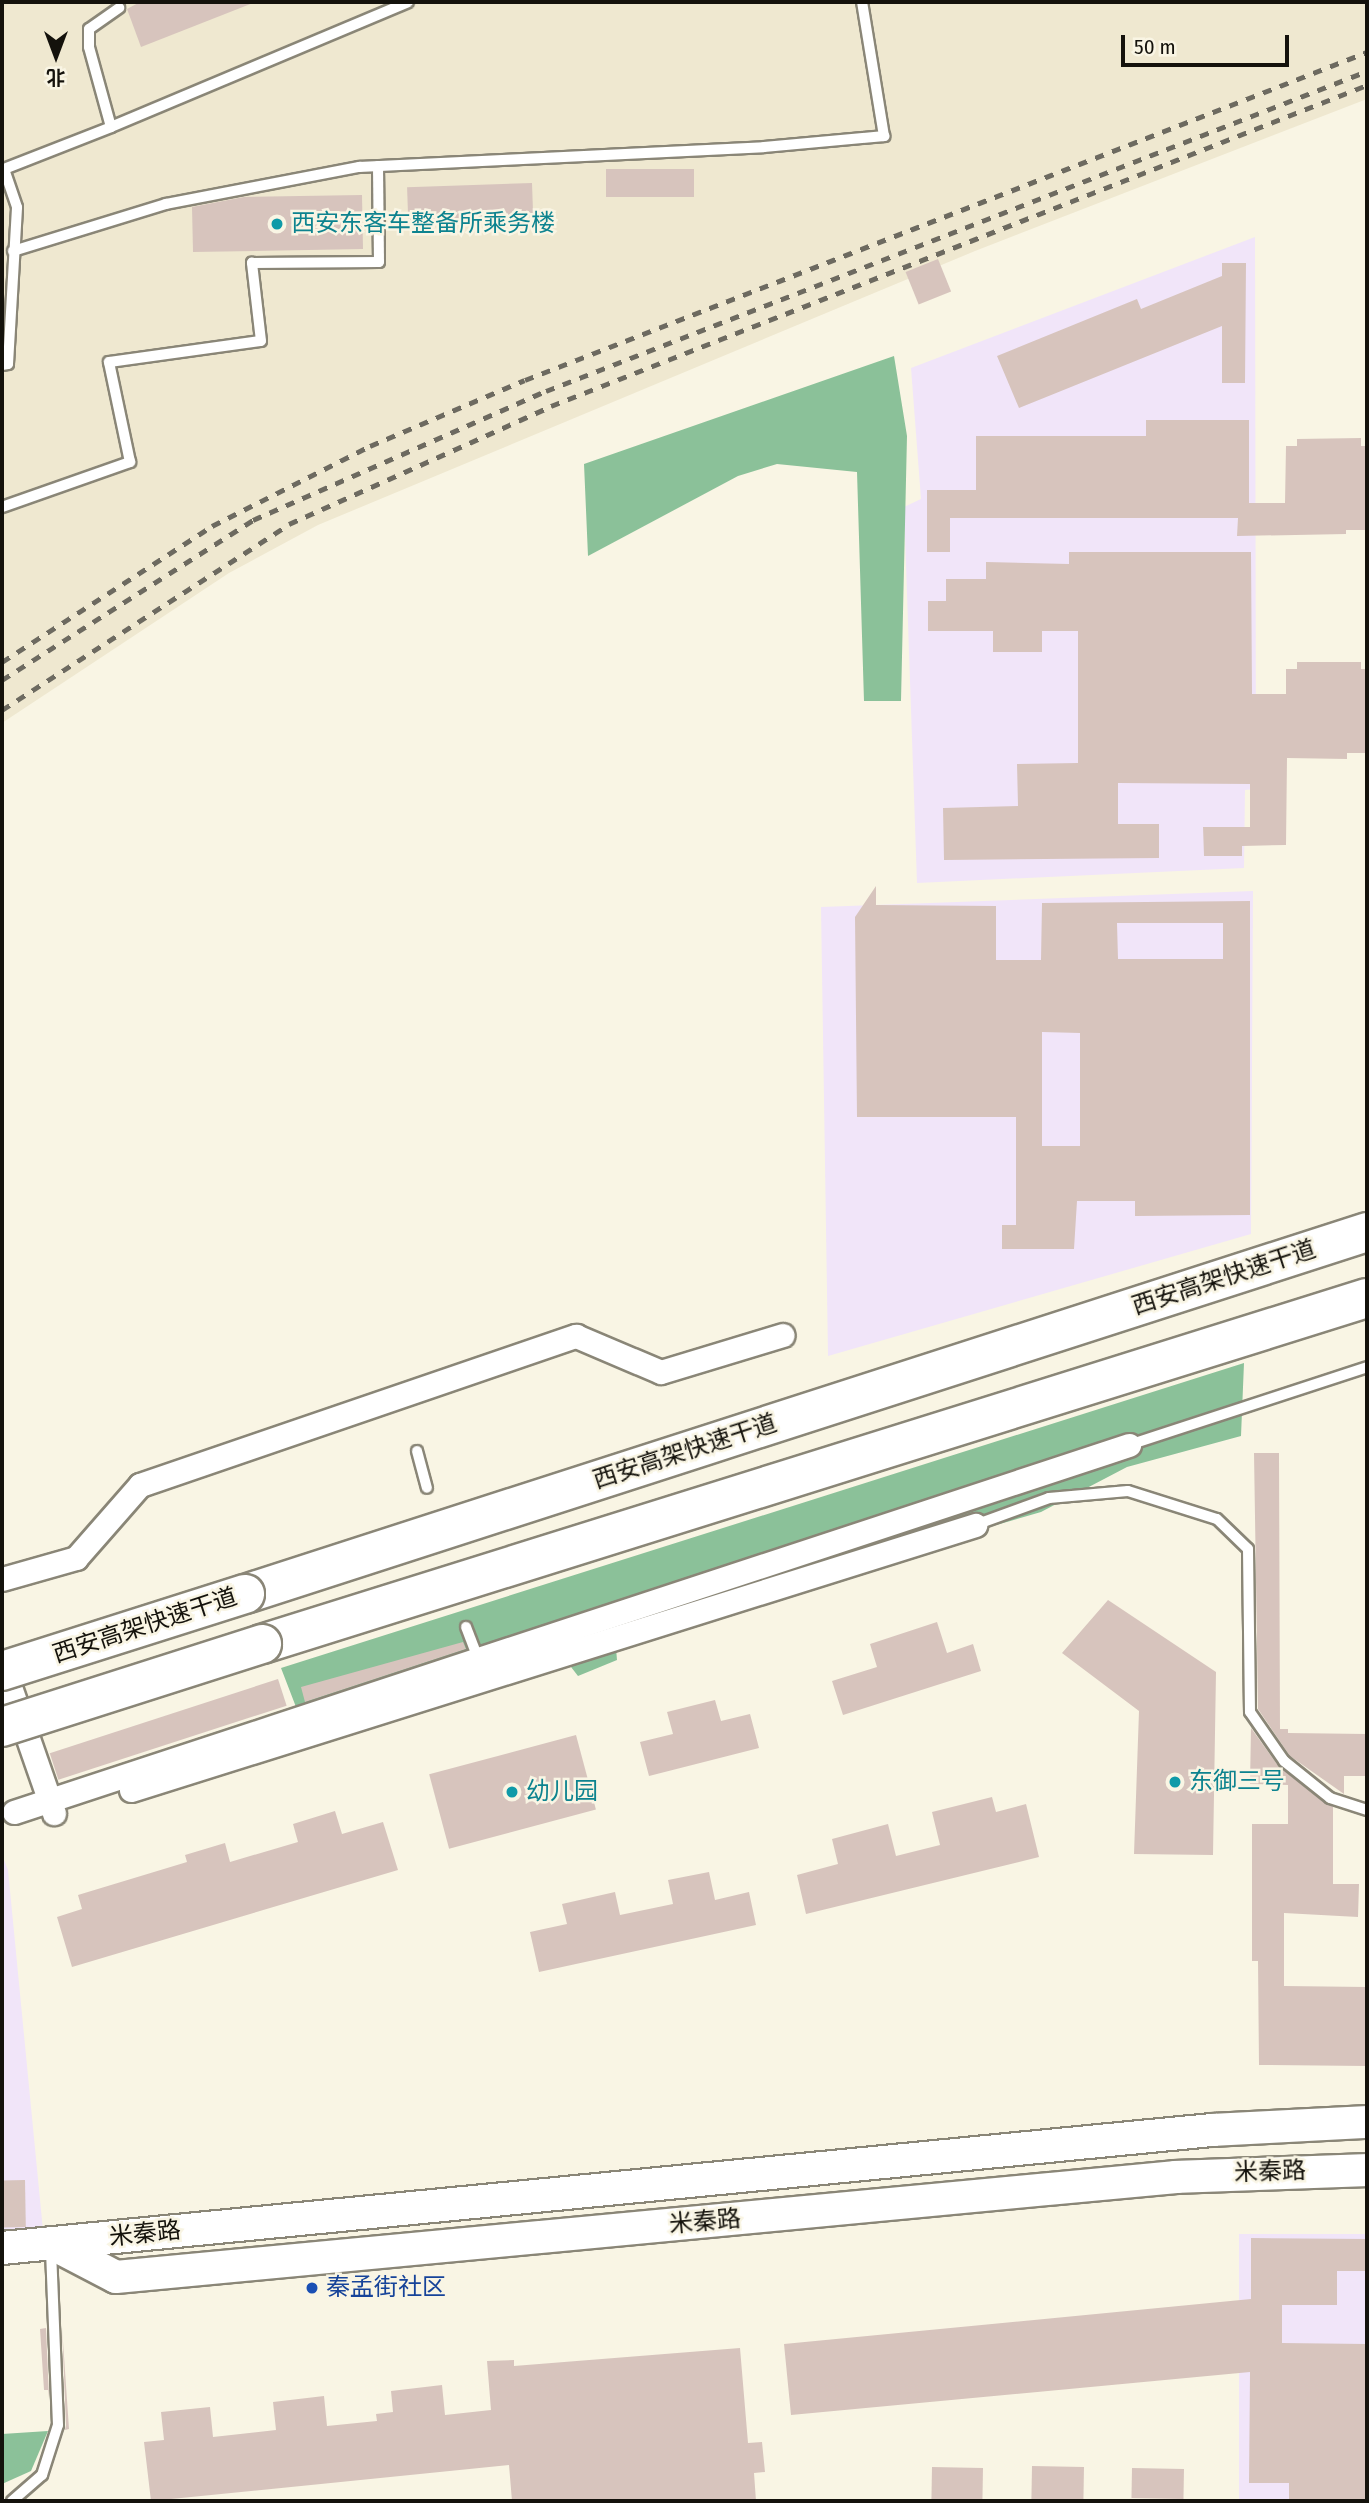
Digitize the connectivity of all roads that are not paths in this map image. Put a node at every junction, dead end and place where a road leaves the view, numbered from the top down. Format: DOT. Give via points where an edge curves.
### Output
graph roads {
  1 [pos="408,2"];
  2 [pos="862,2"];
  3 [pos="119,8"];
  4 [pos="111,127"];
  5 [pos="378,166"];
  6 [pos="3,169"];
  7 [pos="13,251"];
  8 [pos="2,365"];
  9 [pos="2,507"];
  10 [pos="1367,1232"];
  11 [pos="1367,1298"];
  12 [pos="783,1335"];
  13 [pos="1367,1367"];
  14 [pos="1129,1445"];
  15 [pos="417,1451"];
  16 [pos="427,1488"];
  17 [pos="975,1525"];
  18 [pos="2,1579"];
  19 [pos="466,1627"];
  20 [pos="478,1659"];
  21 [pos="2,1664"];
  22 [pos="2,1671"];
  23 [pos="2,1727"];
  24 [pos="51,1807"];
  25 [pos="1367,1810"];
  26 [pos="16,1819"];
  27 [pos="1367,2122"];
  28 [pos="1367,2170"];
  29 [pos="290,2220"];
  30 [pos="51,2243"];
  31 [pos="2,2248"];
  32 [pos="292,2261"];
  33 [pos="12,2501"];
  1 -- 4 [label="lane"];
  2 -- 5 [label="lane" via="884,136 764,147"];
  3 -- 4 [label="lane" via="89,29 89,47"];
  4 -- 6 [label="lane"];
  5 -- 7 [label="lane" via="166,204"];
  5 -- 9 [label="lane" via="379,262 252,263 261,341 109,362 131,462"];
  6 -- 7 [label="lane" via="17,207"];
  7 -- 8 [label="lane" via="8,364"];
  10 -- 22 [label="highway, 西安高架快速干道, bridge"];
  11 -- 23 [label="highway, bridge"];
  12 -- 18 [label="street" via="661,1372 576,1336 140,1485 76,1558"];
  13 -- 14 [label="lane"];
  14 -- 20 [label="street"];
  15 -- 16 [label="lane"];
  17 -- 24 [label="street"];
  17 -- 25 [label="lane" via="1049,1498 1128,1491 1217,1519 1248,1549 1250,1712 1284,1761 1330,1798"];
  19 -- 20 [label="lane"];
  20 -- 24 [label="street"];
  21 -- 24 [label="street"];
  24 -- 26 [label="street"];
  27 -- 29 [label="street, 米秦路" via="1213,2130"];
  28 -- 32 [label="street, 米秦路" via="1176,2177"];
  29 -- 30 [label="street, 米秦路"];
  29 -- 32 [label="street"];
  30 -- 31 [label="street, 米秦路"];
  30 -- 32 [label="street, 米秦路" via="116,2277"];
  30 -- 33 [label="lane" via="58,2425 42,2474"];
}
